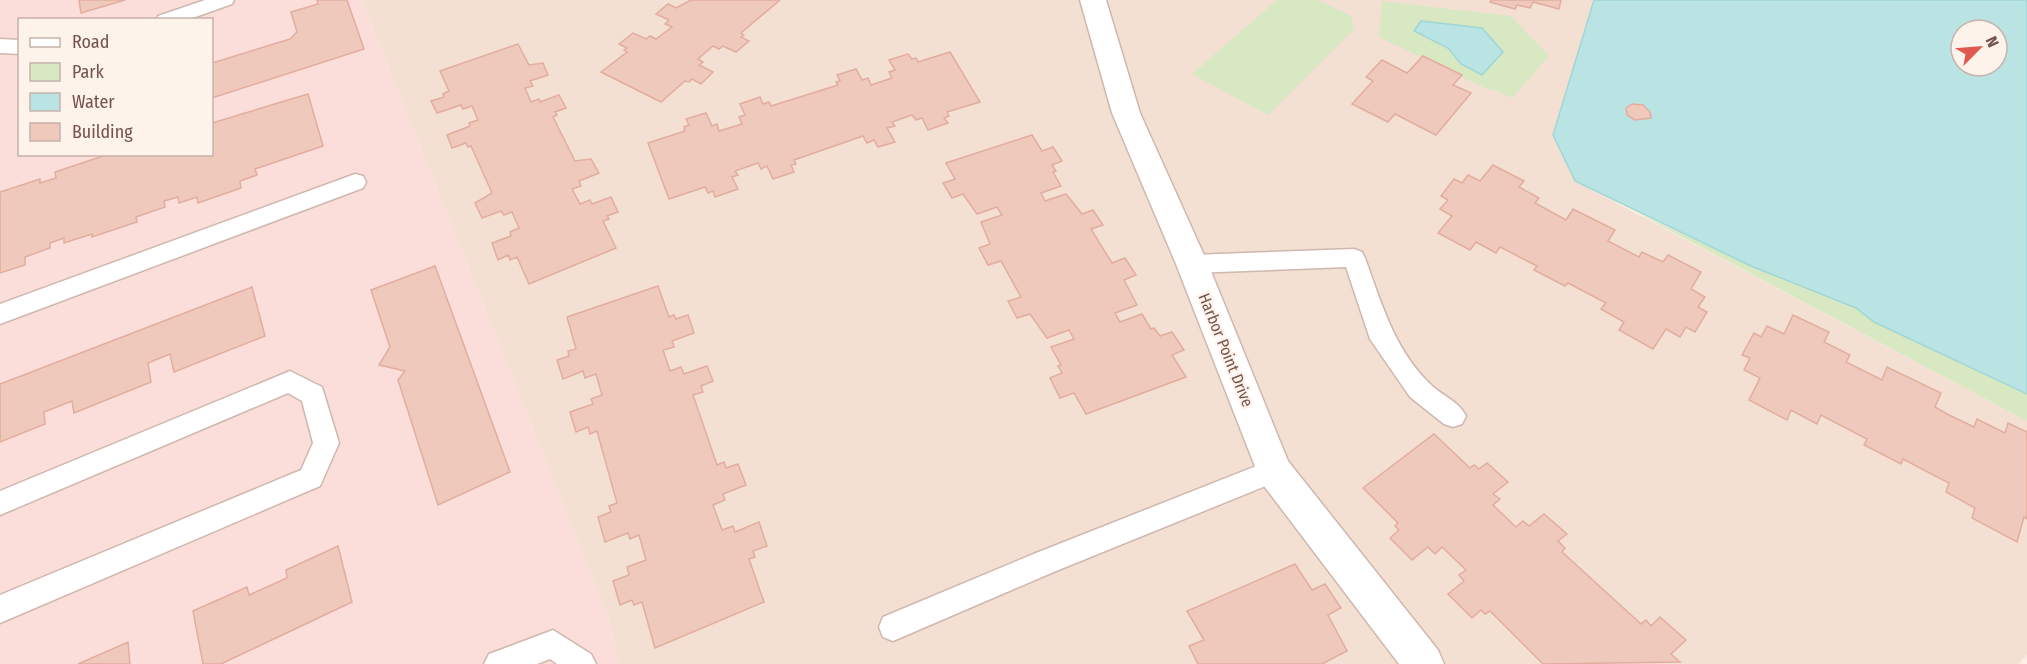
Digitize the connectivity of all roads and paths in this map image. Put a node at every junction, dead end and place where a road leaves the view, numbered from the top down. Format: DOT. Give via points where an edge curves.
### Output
graph roads {
  1 [pos="225,0"];
  2 [pos="1093,0"];
  3 [pos="171,18"];
  4 [pos="0,46"];
  5 [pos="18,47"];
  6 [pos="355,182"];
  7 [pos="1191,264"];
  8 [pos="0,314"];
  9 [pos="1453,416"];
  10 [pos="1274,471"];
  11 [pos="0,503"];
  12 [pos="0,609"];
  13 [pos="893,627"];
  14 [pos="499,664"];
  15 [pos="581,664"];
  16 [pos="1425,664"];
  1 -- 3 [label="lane"];
  2 -- 7 [label="street, Harbor Point Drive" via="1126,113"];
  4 -- 5 [label="lane"];
  6 -- 8 [label="lane"];
  7 -- 9 [label="lane" via="1354,258 1382,339 1419,390"];
  7 -- 10 [label="street, Harbor Point Drive"];
  10 -- 13 [label="lane"];
  10 -- 16 [label="street, Harbor Point Drive"];
  11 -- 12 [label="lane" via="290,381 312,395 326,443 311,478"];
  14 -- 15 [label="lane" via="553,644"];
}
